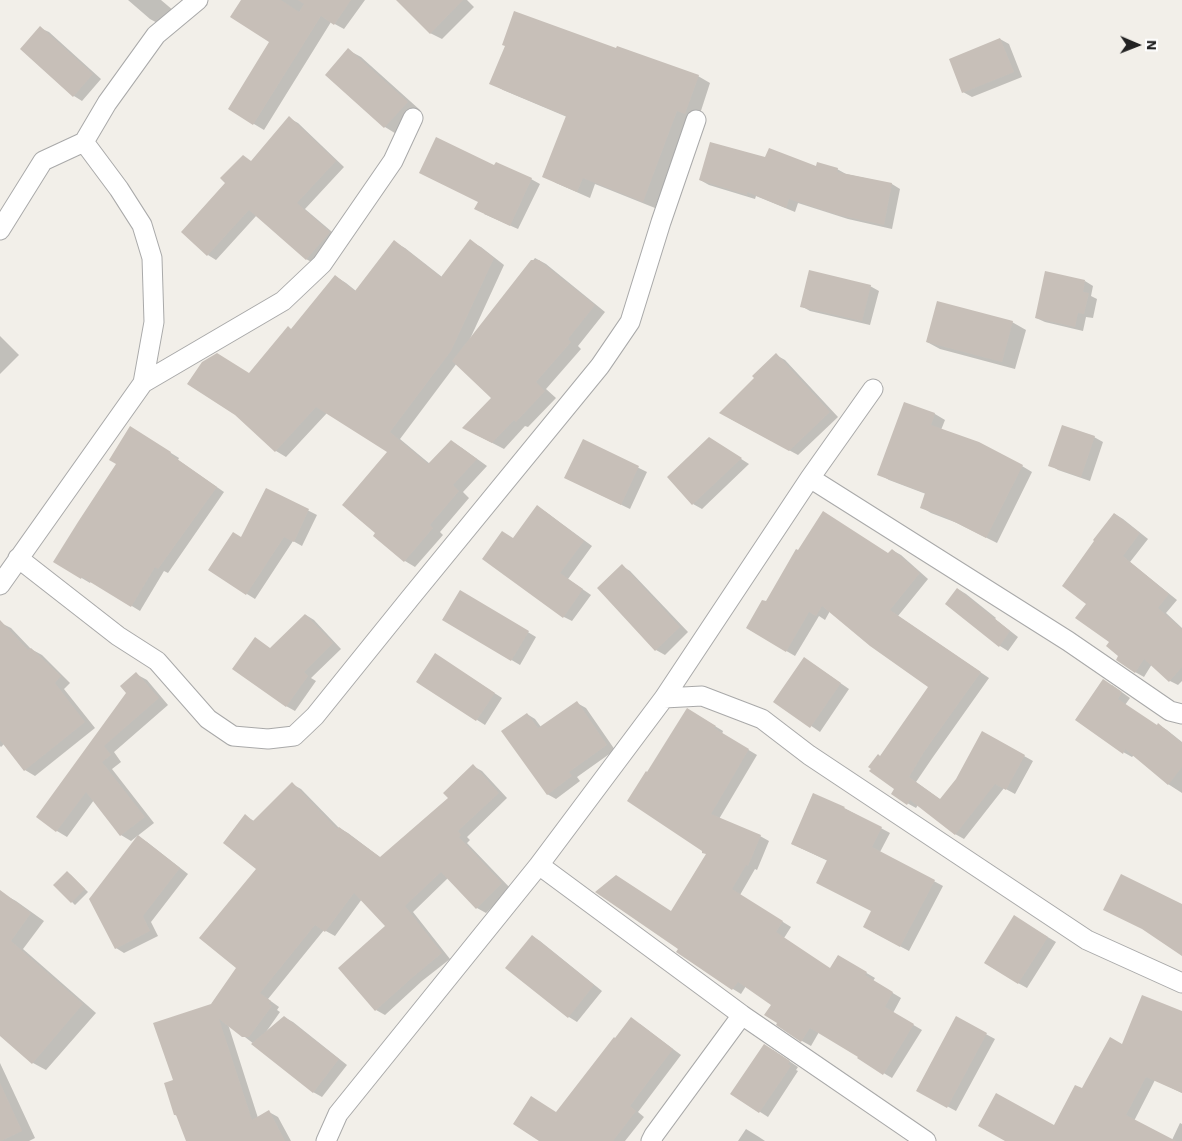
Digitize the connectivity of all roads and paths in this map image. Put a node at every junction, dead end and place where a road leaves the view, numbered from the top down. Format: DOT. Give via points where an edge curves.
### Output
graph roads {
  1 [pos="198,0"];
  2 [pos="413,118"];
  3 [pos="696,120"];
  4 [pos="84,142"];
  5 [pos="0,230"];
  6 [pos="143,383"];
  7 [pos="873,389"];
  8 [pos="810,478"];
  9 [pos="18,558"];
  10 [pos="0,585"];
  11 [pos="664,698"];
  12 [pos="1182,714"];
  13 [pos="539,865"];
  14 [pos="1182,983"];
  15 [pos="742,1015"];
  16 [pos="326,1141"];
  17 [pos="651,1141"];
  18 [pos="926,1141"];
  1 -- 4 [label="street" via="156,35 107,103"];
  2 -- 6 [label="street" via="393,161 322,264 283,301"];
  3 -- 9 [label="street" via="630,322 600,366 315,716 294,736 268,739 233,736 208,719 157,661 118,636"];
  4 -- 5 [label="street" via="43,162"];
  4 -- 6 [label="street" via="142,225 152,258 154,322"];
  6 -- 9 [label="street"];
  7 -- 8 [label="street"];
  8 -- 11 [label="street"];
  8 -- 12 [label="street" via="1068,641 1170,711"];
  9 -- 10 [label="street"];
  11 -- 13 [label="street"];
  11 -- 14 [label="street" via="702,696 762,719 809,755 1087,940"];
  13 -- 15 [label="street"];
  13 -- 16 [label="street" via="338,1114"];
  15 -- 17 [label="street"];
  15 -- 18 [label="street"];
}
